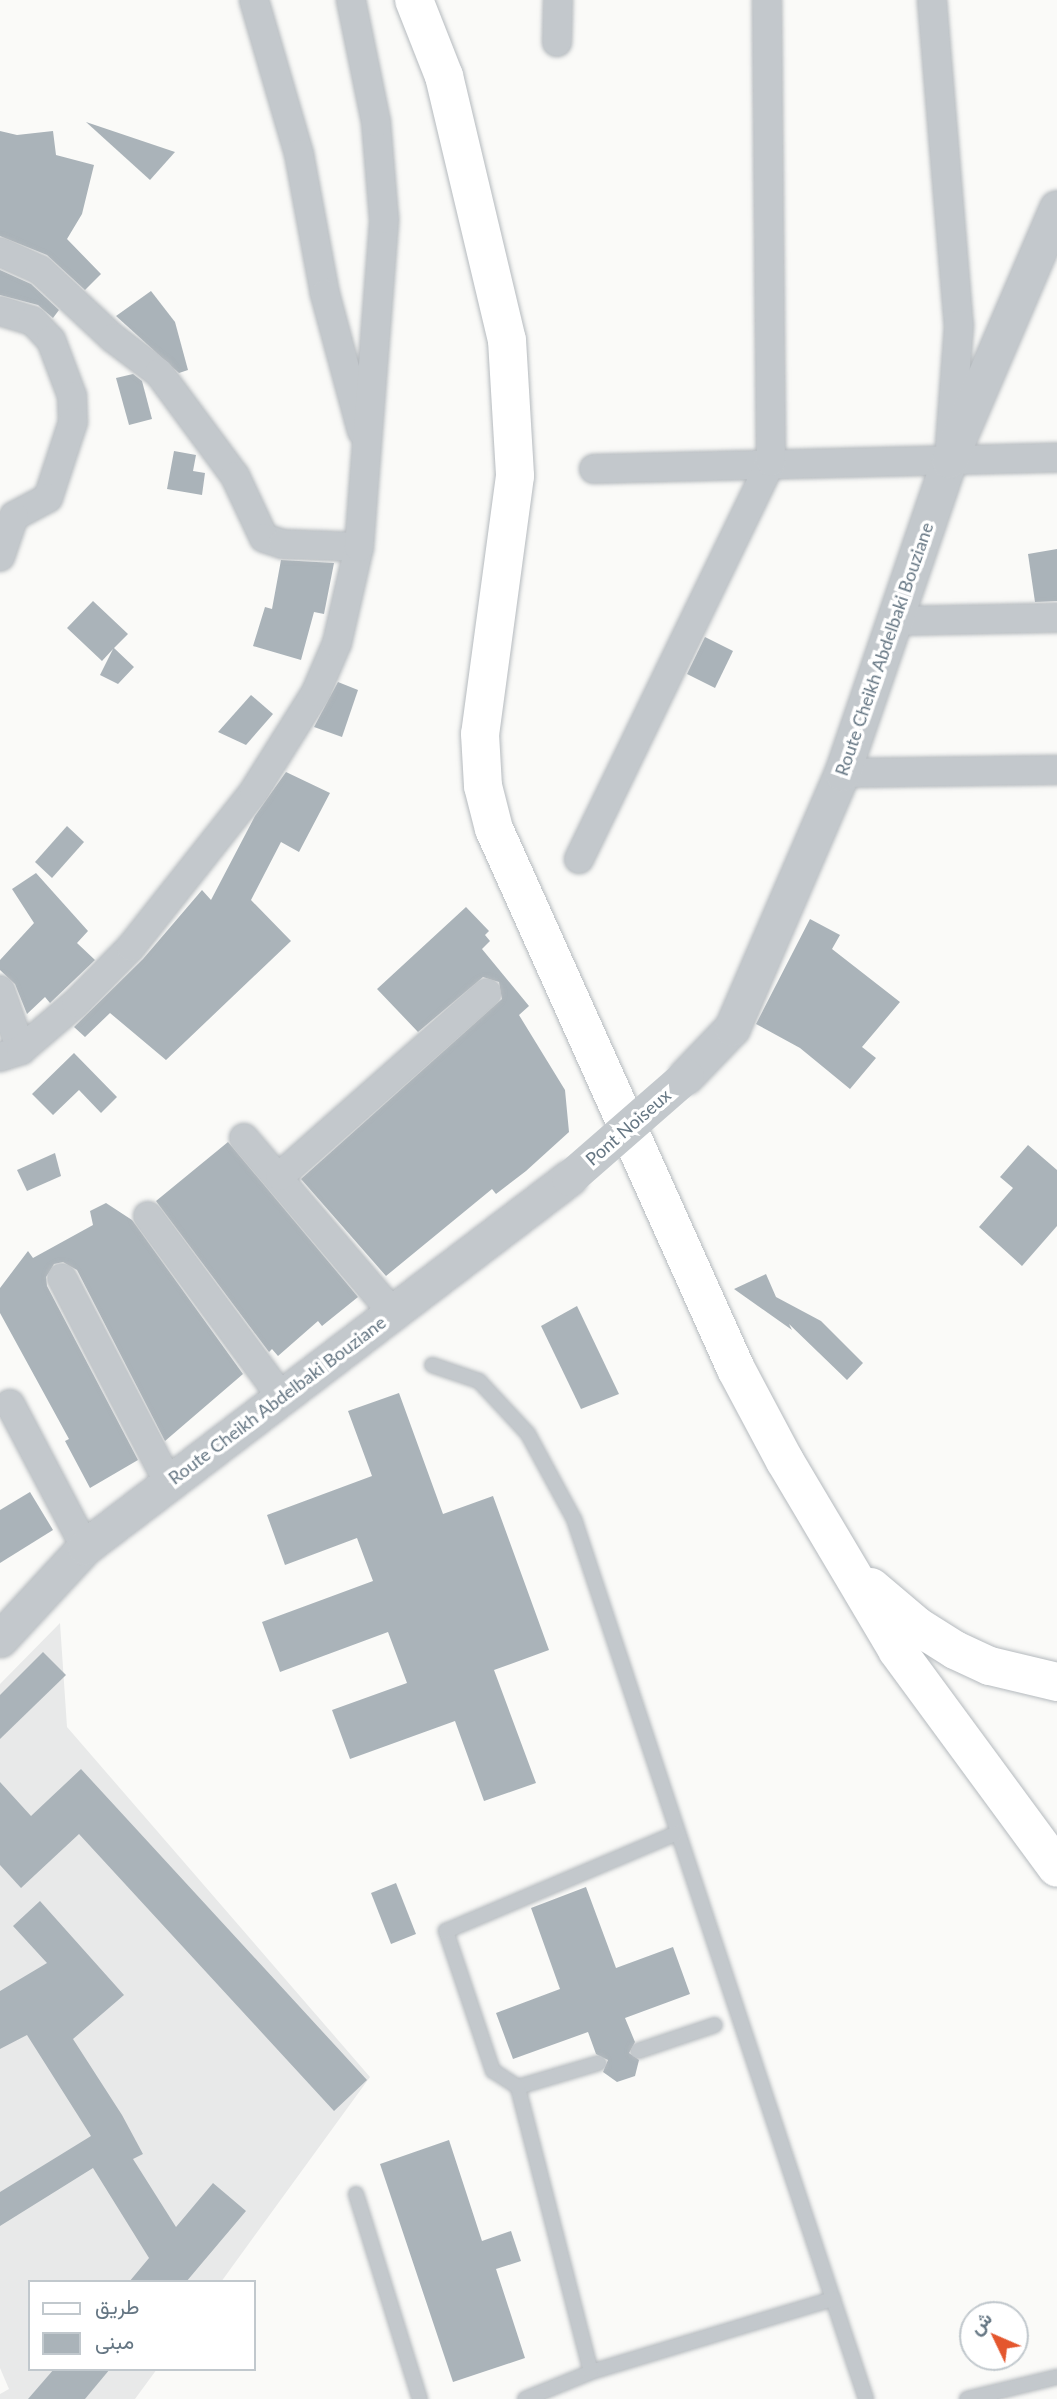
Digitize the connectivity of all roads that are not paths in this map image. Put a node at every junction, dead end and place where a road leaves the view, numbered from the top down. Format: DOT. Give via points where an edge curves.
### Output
graph roads {
  1 [pos="254,0"];
  2 [pos="351,0"];
  3 [pos="414,0"];
  4 [pos="558,0"];
  5 [pos="767,0"];
  6 [pos="932,0"];
  7 [pos="557,42"];
  8 [pos="1056,214"];
  9 [pos="0,252"];
  10 [pos="0,311"];
  11 [pos="369,454"];
  12 [pos="1057,458"];
  13 [pos="949,460"];
  14 [pos="771,462"];
  15 [pos="594,468"];
  16 [pos="359,547"];
  17 [pos="0,557"];
  18 [pos="1057,618"];
  19 [pos="895,621"];
  20 [pos="1057,770"];
  21 [pos="842,773"];
  22 [pos="579,859"];
  23 [pos="0,990"];
  24 [pos="487,993"];
  25 [pos="11,1054"];
  26 [pos="686,1076"];
  27 [pos="244,1138"];
  28 [pos="280,1176"];
  29 [pos="569,1178"];
  30 [pos="148,1216"];
  31 [pos="62,1278"];
  32 [pos="393,1313"];
  33 [pos="432,1365"];
  34 [pos="282,1398"];
  35 [pos="10,1404"];
  36 [pos="168,1482"];
  37 [pos="85,1548"];
  38 [pos="842,1559"];
  39 [pos="0,1639"];
  40 [pos="1048,1679"];
  41 [pos="677,1833"];
  42 [pos="1057,1868"];
  43 [pos="716,2025"];
  44 [pos="638,2050"];
  45 [pos="599,2063"];
  46 [pos="517,2087"];
  47 [pos="356,2194"];
  48 [pos="833,2299"];
  49 [pos="591,2372"];
  50 [pos="1057,2377"];
  51 [pos="420,2399"];
  52 [pos="525,2399"];
  53 [pos="866,2399"];
  54 [pos="967,2399"];
  1 -- 11 [label="street" via="299,155 325,295"];
  2 -- 11 [label="street" via="376,122 384,206"];
  3 -- 38 [label="main road" via="444,76 507,340 515,477 480,734 483,786 494,829 736,1368"];
  4 -- 7 [label="street"];
  5 -- 14 [label="street"];
  6 -- 13 [label="street" via="959,325"];
  8 -- 13 [label="street, Route Cheikh Abdelbaki Bouziane"];
  9 -- 16 [label="street" via="40,270 122,346 159,373 235,476 264,538 283,544"];
  10 -- 17 [label="street" via="33,321 51,340 72,396 73,422 48,498 13,516"];
  11 -- 16 [label="street"];
  12 -- 13 [label="street"];
  13 -- 14 [label="street"];
  13 -- 19 [label="street, Route Cheikh Abdelbaki Bouziane"];
  14 -- 15 [label="street"];
  14 -- 22 [label="street"];
  16 -- 25 [label="street" via="350,597 327,667 294,730 254,791 131,947 76,1003"];
  18 -- 19 [label="street"];
  19 -- 21 [label="street, Route Cheikh Abdelbaki Bouziane"];
  20 -- 21 [label="street"];
  21 -- 26 [label="street, Route Cheikh Abdelbaki Bouziane" via="732,1028"];
  23 -- 25 [label="street"];
  24 -- 28 [label="street"];
  26 -- 29 [label="street, Pont Noiseux, bridge"];
  27 -- 28 [label="street"];
  28 -- 32 [label="street"];
  29 -- 32 [label="street, Route Cheikh Abdelbaki Bouziane"];
  30 -- 34 [label="street"];
  31 -- 36 [label="street"];
  32 -- 34 [label="street, Route Cheikh Abdelbaki Bouziane"];
  33 -- 41 [label="lane" via="479,1381 528,1434 574,1519"];
  34 -- 36 [label="street, Route Cheikh Abdelbaki Bouziane"];
  35 -- 37 [label="street"];
  36 -- 37 [label="street, Route Cheikh Abdelbaki Bouziane"];
  37 -- 39 [label="street, Route Cheikh Abdelbaki Bouziane"];
  38 -- 40 [label="main road" via="917,1626 954,1650"];
  38 -- 42 [label="main road" via="927,1693"];
  41 -- 46 [label="lane" via="446,1931 493,2071"];
  41 -- 48 [label="lane"];
  43 -- 44 [label="lane"];
  45 -- 46 [label="lane"];
  46 -- 49 [label="lane"];
  47 -- 51 [label="lane"];
  48 -- 49 [label="lane"];
  48 -- 53 [label="lane"];
  49 -- 52 [label="lane"];
  50 -- 54 [label="lane"];
}
